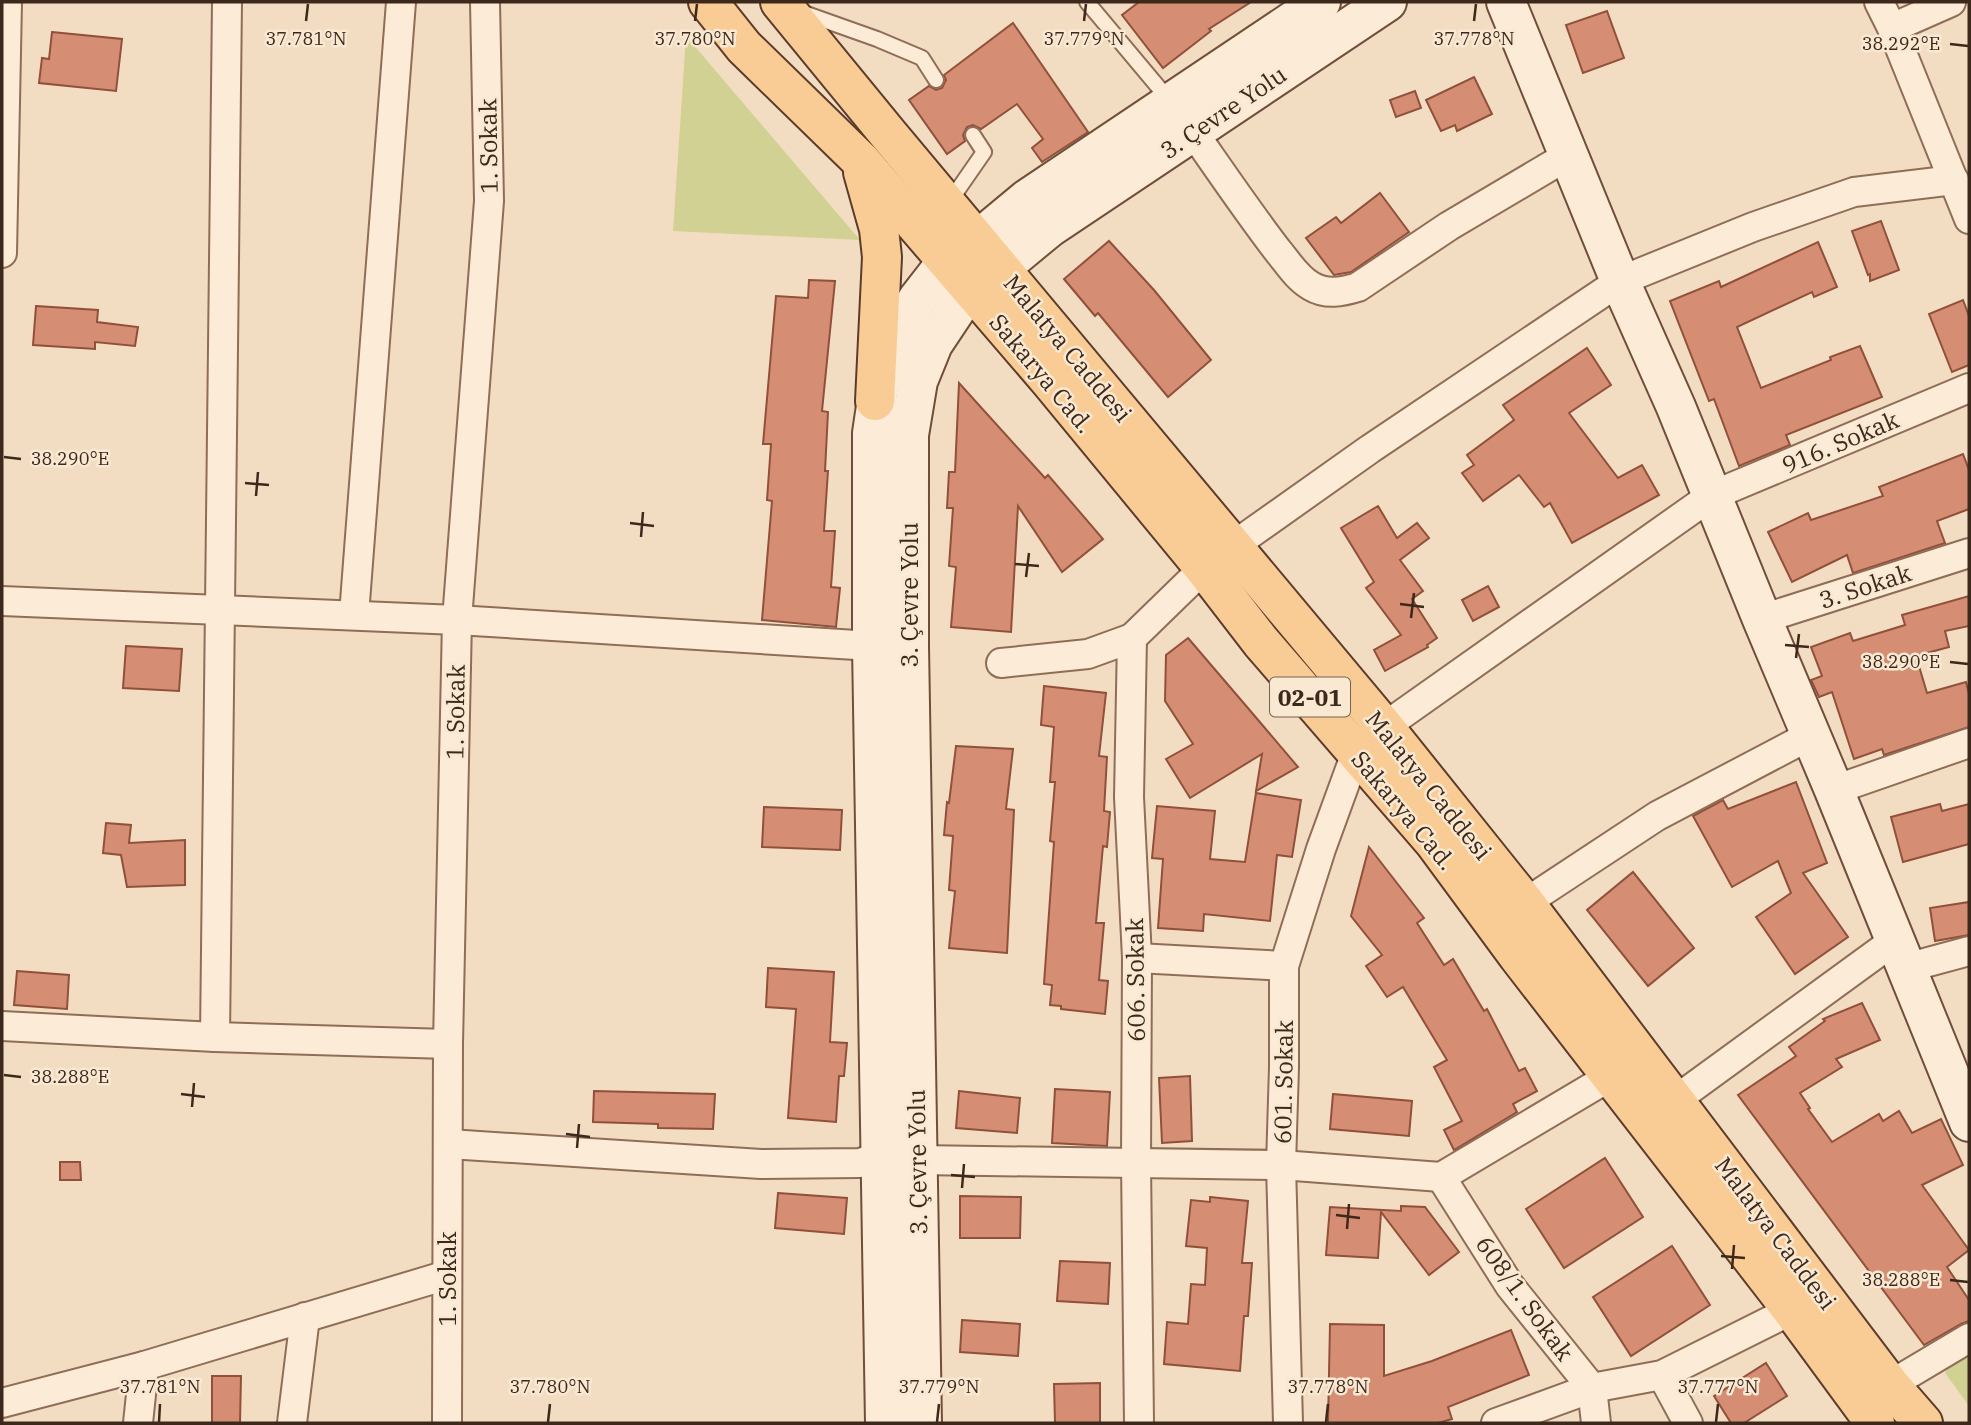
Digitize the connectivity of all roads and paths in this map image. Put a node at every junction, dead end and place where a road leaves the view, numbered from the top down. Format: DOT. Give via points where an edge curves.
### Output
graph roads {
  1 [pos="7,2"];
  2 [pos="227,2"];
  3 [pos="401,2"];
  4 [pos="485,2"];
  5 [pos="708,2"];
  6 [pos="1087,2"];
  7 [pos="1321,2"];
  8 [pos="1387,2"];
  9 [pos="1506,2"];
  10 [pos="1879,2"];
  11 [pos="1951,2"];
  12 [pos="783,4"];
  13 [pos="1892,27"];
  14 [pos="936,80"];
  15 [pos="1182,117"];
  16 [pos="973,135"];
  17 [pos="1569,155"];
  18 [pos="860,160"];
  19 [pos="1954,180"];
  20 [pos="947,205"];
  21 [pos="1969,219"];
  22 [pos="2,253"];
  23 [pos="975,266"];
  24 [pos="1620,281"];
  25 [pos="1969,388"];
  26 [pos="876,401"];
  27 [pos="1711,496"];
  28 [pos="1969,553"];
  29 [pos="1219,557"];
  30 [pos="2,601"];
  31 [pos="219,609"];
  32 [pos="354,615"];
  33 [pos="1762,619"];
  34 [pos="457,620"];
  35 [pos="1132,638"];
  36 [pos="872,646"];
  37 [pos="1001,663"];
  38 [pos="1384,727"];
  39 [pos="1811,736"];
  40 [pos="1969,743"];
  41 [pos="1356,753"];
  42 [pos="1834,790"];
  43 [pos="1525,903"];
  44 [pos="1969,951"];
  45 [pos="1901,954"];
  46 [pos="1136,958"];
  47 [pos="1284,967"];
  48 [pos="2,1026"];
  49 [pos="215,1037"];
  50 [pos="447,1044"];
  51 [pos="1611,1076"];
  52 [pos="1965,1100"];
  53 [pos="1674,1101"];
  54 [pos="449,1144"];
  55 [pos="899,1158"];
  56 [pos="1136,1162"];
  57 [pos="1281,1164"];
  58 [pos="1441,1177"];
  59 [pos="447,1275"];
  60 [pos="1792,1310"];
  61 [pos="305,1317"];
  62 [pos="1969,1338"];
  63 [pos="144,1366"];
  64 [pos="1662,1375"];
  65 [pos="1891,1385"];
  66 [pos="1592,1388"];
  67 [pos="2,1403"];
  68 [pos="138,1423"];
  69 [pos="292,1423"];
  70 [pos="447,1423"];
  71 [pos="885,1423"];
  72 [pos="922,1423"];
  73 [pos="1139,1423"];
  74 [pos="1288,1423"];
  75 [pos="1496,1423"];
  76 [pos="1596,1423"];
  77 [pos="1688,1423"];
  78 [pos="1875,1423"];
  79 [pos="1923,1423"];
  1 -- 22 [label="street"];
  2 -- 31 [label="street"];
  3 -- 32 [label="street"];
  4 -- 34 [label="street, 1. Sokak" via="489,201"];
  5 -- 18 [label="main road, Sakarya Cad. / 02-01" via="744,47"];
  6 -- 15 [label="lane"];
  7 -- 15 [label="main road, 3. Çevre Yolu"];
  8 -- 15 [label="main road, 3. Çevre Yolu"];
  9 -- 17 [label="main road"];
  10 -- 13 [label="street"];
  11 -- 13 [label="street"];
  12 -- 14 [label="lane" via="922,58"];
  12 -- 20 [label="main road"];
  13 -- 19 [label="street"];
  15 -- 17 [label="street" via="1300,279 1328,292 1358,287"];
  15 -- 23 [label="main road, 3. Çevre Yolu" via="1049,228"];
  16 -- 20 [label="lane" via="984,152"];
  17 -- 24 [label="main road"];
  18 -- 23 [label="main road, Sakarya Cad. / 02-01"];
  18 -- 26 [label="main road" via="882,257"];
  19 -- 21 [label="street"];
  19 -- 24 [label="street" via="1854,192"];
  20 -- 23 [label="main road"];
  23 -- 26 [label="main road, 3. Çevre Yolu" via="926,287 900,327"];
  23 -- 29 [label="main road, Sakarya Cad. / 02-01"];
  23 -- 55 [label="main road, 3. Çevre Yolu" via="963,299 927,356 914,394 909,435"];
  24 -- 27 [label="main road"];
  24 -- 29 [label="street"];
  25 -- 27 [label="street, 916. Sokak"];
  26 -- 36 [label="main road, 3. Çevre Yolu"];
  27 -- 33 [label="main road"];
  27 -- 38 [label="street, 916. Sokak"];
  28 -- 33 [label="street, 3. Sokak"];
  29 -- 35 [label="street"];
  29 -- 38 [label="main road, Malatya Caddesi"];
  29 -- 41 [label="main road, Sakarya Cad. / 02-01" via="1261,642"];
  30 -- 31 [label="street"];
  31 -- 32 [label="street"];
  31 -- 49 [label="street"];
  32 -- 34 [label="street"];
  33 -- 39 [label="main road"];
  34 -- 36 [label="street"];
  34 -- 50 [label="street, 1. Sokak"];
  35 -- 37 [label="street" via="1088,654"];
  35 -- 46 [label="street, 606. Sokak" via="1129,797"];
  36 -- 55 [label="main road, 3. Çevre Yolu"];
  38 -- 41 [label="street, 916. Sokak"];
  38 -- 43 [label="main road, Malatya Caddesi"];
  39 -- 42 [label="main road"];
  39 -- 43 [label="street" via="1657,816"];
  40 -- 42 [label="street"];
  41 -- 47 [label="street, 601. Sokak"];
  41 -- 51 [label="main road, Sakarya Cad. / 02-01" via="1434,842"];
  42 -- 45 [label="main road"];
  43 -- 53 [label="main road, Malatya Caddesi"];
  44 -- 45 [label="street"];
  45 -- 52 [label="main road"];
  45 -- 53 [label="street"];
  46 -- 47 [label="street"];
  46 -- 56 [label="street, 606. Sokak"];
  47 -- 57 [label="street, 601. Sokak"];
  48 -- 49 [label="street"];
  49 -- 50 [label="street"];
  50 -- 54 [label="street, 1. Sokak"];
  51 -- 58 [label="street"];
  51 -- 60 [label="main road, Sakarya Cad. / 02-01"];
  53 -- 65 [label="main road, Malatya Caddesi"];
  54 -- 55 [label="street" via="761,1164"];
  54 -- 59 [label="street, 1. Sokak"];
  55 -- 56 [label="street"];
  55 -- 71 [label="main road, 3. Çevre Yolu"];
  55 -- 72 [label="main road, 3. Çevre Yolu"];
  56 -- 57 [label="street"];
  56 -- 73 [label="street, 606. Sokak"];
  57 -- 58 [label="street"];
  57 -- 74 [label="street, 601. Sokak"];
  58 -- 66 [label="street, 608/1. Sokak" via="1510,1286"];
  59 -- 61 [label="street"];
  59 -- 70 [label="street, 1. Sokak"];
  60 -- 64 [label="street"];
  60 -- 78 [label="main road, Sakarya Cad. / 02-01"];
  61 -- 63 [label="street"];
  61 -- 69 [label="street"];
  62 -- 65 [label="street"];
  63 -- 67 [label="street"];
  63 -- 68 [label="street"];
  64 -- 66 [label="street"];
  64 -- 77 [label="street"];
  65 -- 79 [label="main road, Malatya Caddesi"];
  66 -- 75 [label="street"];
  66 -- 76 [label="street"];
}
